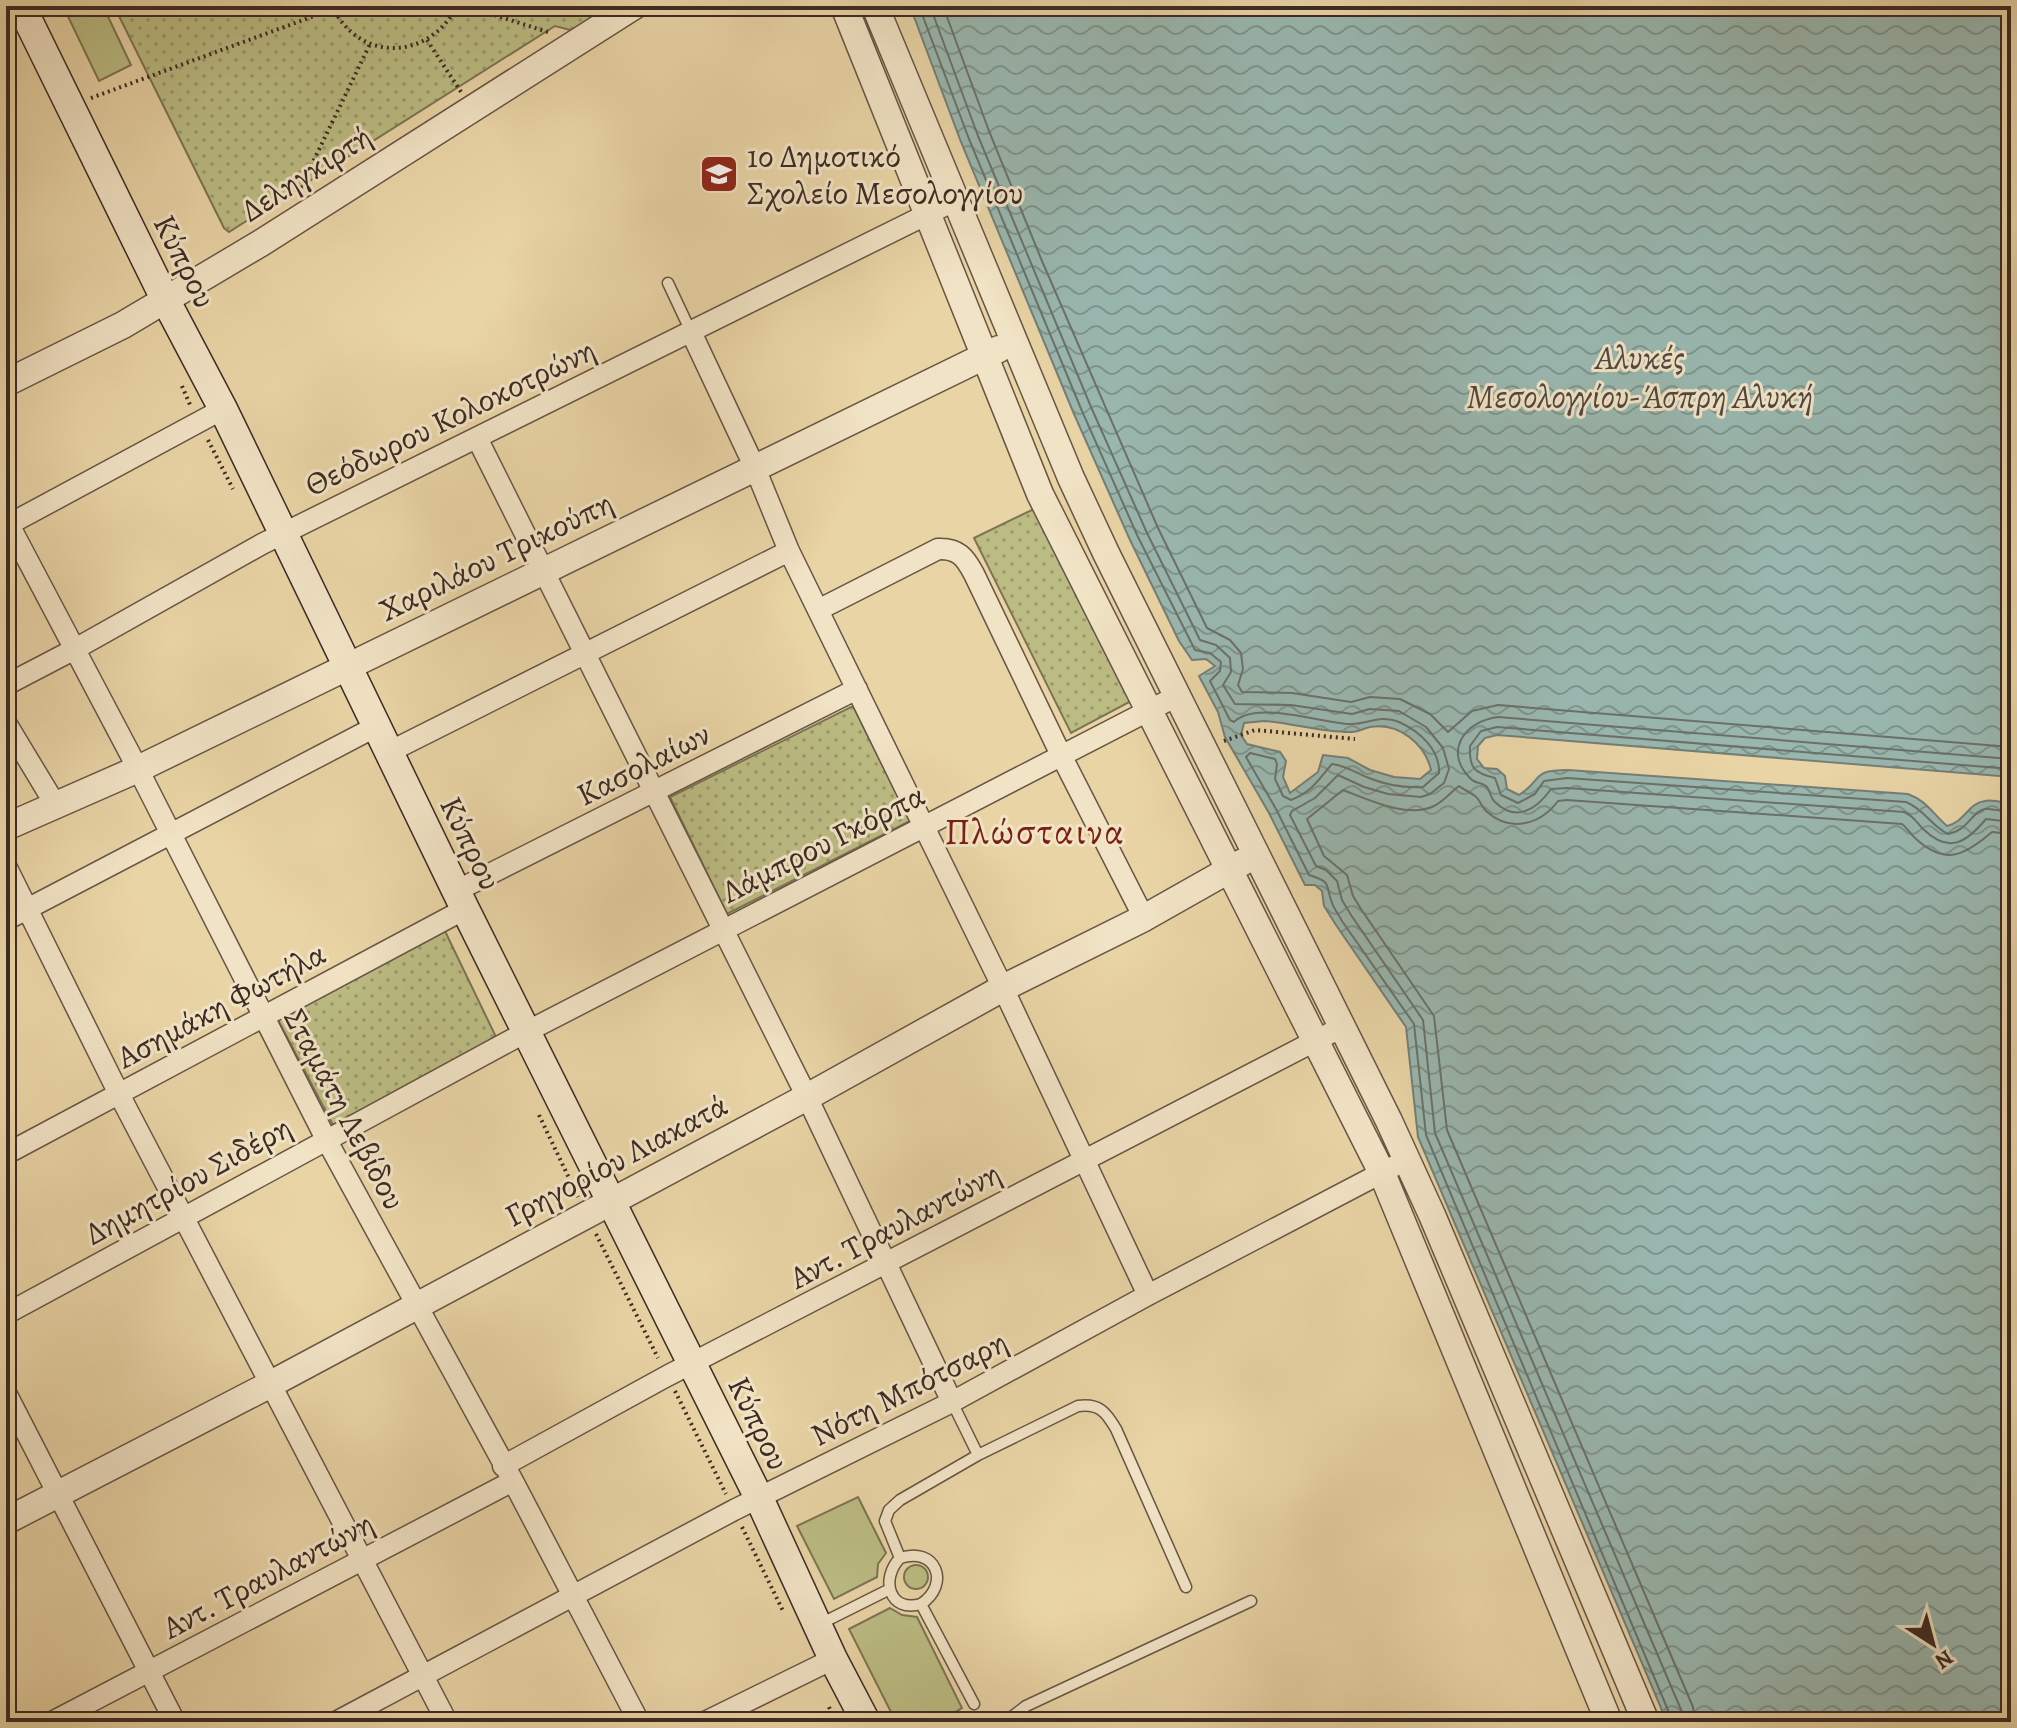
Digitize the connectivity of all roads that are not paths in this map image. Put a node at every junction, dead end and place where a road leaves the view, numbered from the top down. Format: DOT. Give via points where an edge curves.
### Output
graph roads {
  1 [pos="21,6"];
  2 [pos="634,6"];
  3 [pos="844,6"];
  4 [pos="875,6"];
  5 [pos="956,200"];
  6 [pos="927,215"];
  7 [pos="668,283"];
  8 [pos="165,299"];
  9 [pos="691,332"];
  10 [pos="1013,342"];
  11 [pos="983,356"];
  12 [pos="6,383"];
  13 [pos="210,415"];
  14 [pos="477,438"];
  15 [pos="755,468"];
  16 [pos="7,523"];
  17 [pos="284,533"];
  18 [pos="789,551"];
  19 [pos="544,570"];
  20 [pos="818,610"];
  21 [pos="75,649"];
  22 [pos="586,653"];
  23 [pos="348,666"];
  24 [pos="6,685"];
  25 [pos="857,689"];
  26 [pos="1177,696"];
  27 [pos="1149,710"];
  28 [pos="6,723"];
  29 [pos="377,726"];
  30 [pos="389,752"];
  31 [pos="1061,755"];
  32 [pos="138,769"];
  33 [pos="655,792"];
  34 [pos="55,804"];
  35 [pos="923,826"];
  36 [pos="6,827"];
  37 [pos="171,834"];
  38 [pos="1256,854"];
  39 [pos="6,866"];
  40 [pos="1229,869"];
  41 [pos="460,900"];
  42 [pos="27,909"];
  43 [pos="1144,918"];
  44 [pos="6,920"];
  45 [pos="721,929"];
  46 [pos="1003,988"];
  47 [pos="262,1017"];
  48 [pos="1342,1027"];
  49 [pos="526,1032"];
  50 [pos="1316,1041"];
  51 [pos="119,1094"];
  52 [pos="807,1097"];
  53 [pos="326,1139"];
  54 [pos="6,1154"];
  55 [pos="1084,1159"];
  56 [pos="1406,1160"];
  57 [pos="1382,1173"];
  58 [pos="598,1209"];
  59 [pos="183,1217"];
  60 [pos="886,1265"];
  61 [pos="1148,1295"];
  62 [pos="416,1306"];
  63 [pos="6,1314"];
  64 [pos="680,1370"];
  65 [pos="269,1385"];
  66 [pos="6,1393"];
  67 [pos="952,1402"];
  68 [pos="978,1455"];
  69 [pos="508,1474"];
  70 [pos="58,1494"];
  71 [pos="746,1504"];
  72 [pos="6,1521"];
  73 [pos="900,1558"];
  74 [pos="361,1561"];
  75 [pos="1186,1587"];
  76 [pos="890,1589"];
  77 [pos="573,1595"];
  78 [pos="1251,1601"];
  79 [pos="921,1604"];
  80 [pos="817,1625"];
  81 [pos="833,1659"];
  82 [pos="149,1671"];
  83 [pos="422,1677"];
  84 [pos="974,1704"];
  85 [pos="862,1718"];
  86 [pos="52,1722"];
  87 [pos="175,1722"];
  88 [pos="336,1722"];
  89 [pos="447,1722"];
  90 [pos="639,1722"];
  91 [pos="705,1722"];
  92 [pos="1005,1722"];
  93 [pos="1609,1722"];
  94 [pos="1646,1722"];
  1 -- 8 [label="main road, Κύπρου"];
  2 -- 8 [label="street, Δεληγκιρτή"];
  3 -- 6 [label="street"];
  4 -- 5 [label="street"];
  5 -- 6 [label="street, Θεόδωρου Κολοκοτρώνη"];
  5 -- 10 [label="street"];
  6 -- 9 [label="street, Θεόδωρου Κολοκοτρώνη"];
  6 -- 11 [label="street"];
  7 -- 9 [label="lane"];
  8 -- 12 [label="street, Δεληγκιρτή"];
  8 -- 13 [label="main road, Κύπρου"];
  9 -- 14 [label="street, Θεόδωρου Κολοκοτρώνη"];
  9 -- 15 [label="street"];
  10 -- 11 [label="street, Χαριλάου Τρικούπη"];
  10 -- 26 [label="street" via="1077,491"];
  11 -- 15 [label="street, Χαριλάου Τρικούπη"];
  11 -- 27 [label="street" via="1040,494"];
  13 -- 16 [label="street"];
  13 -- 17 [label="main road, Κύπρου"];
  14 -- 17 [label="street, Θεόδωρου Κολοκοτρώνη"];
  14 -- 19 [label="street"];
  15 -- 18 [label="street"];
  15 -- 19 [label="street, Χαριλάου Τρικούπη"];
  16 -- 21 [label="street, Σταμάτη Λεβίδου"];
  17 -- 21 [label="street, Θεόδωρου Κολοκοτρώνη"];
  17 -- 23 [label="main road, Κύπρου"];
  18 -- 20 [label="street"];
  18 -- 22 [label="street"];
  19 -- 22 [label="street"];
  19 -- 23 [label="street, Χαριλάου Τρικούπη"];
  20 -- 25 [label="street"];
  20 -- 31 [label="street" via="938,549 961,553"];
  21 -- 24 [label="street, Θεόδωρου Κολοκοτρώνη"];
  21 -- 32 [label="street, Σταμάτη Λεβίδου"];
  22 -- 30 [label="street"];
  22 -- 33 [label="street"];
  23 -- 29 [label="main road, Κύπρου"];
  23 -- 32 [label="street, Χαριλάου Τρικούπη"];
  25 -- 33 [label="street, Κασολαίων"];
  25 -- 35 [label="street"];
  26 -- 27 [label="street, Λάμπρου Γκόρπα"];
  26 -- 38 [label="street"];
  27 -- 31 [label="street, Λάμπρου Γκόρπα"];
  27 -- 40 [label="street"];
  28 -- 34 [label="street"];
  29 -- 30 [label="main road, Κύπρου"];
  29 -- 37 [label="street"];
  30 -- 41 [label="main road, Κύπρου"];
  31 -- 35 [label="street, Λάμπρου Γκόρπα"];
  31 -- 43 [label="street"];
  32 -- 34 [label="street, Χαριλάου Τρικούπη"];
  32 -- 37 [label="street, Σταμάτη Λεβίδου"];
  33 -- 41 [label="street, Κασολαίων"];
  33 -- 45 [label="street"];
  34 -- 36 [label="street, Χαριλάου Τρικούπη"];
  35 -- 45 [label="street, Λάμπρου Γκόρπα"];
  35 -- 46 [label="street"];
  37 -- 42 [label="street"];
  37 -- 47 [label="street, Σταμάτη Λεβίδου"];
  38 -- 40 [label="street, Γρηγορίου Λιακατά"];
  38 -- 48 [label="street"];
  39 -- 42 [label="street"];
  40 -- 43 [label="street, Γρηγορίου Λιακατά"];
  40 -- 50 [label="street"];
  41 -- 47 [label="street, Ασημάκη Φωτήλα"];
  41 -- 49 [label="main road, Κύπρου"];
  42 -- 44 [label="street"];
  42 -- 51 [label="street"];
  43 -- 46 [label="street, Γρηγορίου Λιακατά"];
  45 -- 49 [label="street, Λάμπρου Γκόρπα"];
  45 -- 52 [label="street"];
  46 -- 52 [label="street, Γρηγορίου Λιακατά"];
  46 -- 55 [label="street"];
  47 -- 51 [label="street, Ασημάκη Φωτήλα"];
  47 -- 53 [label="street, Σταμάτη Λεβίδου"];
  48 -- 50 [label="street, Αντ. Τραυλαντώνη"];
  48 -- 56 [label="street"];
  49 -- 53 [label="street, Δημητρίου Σιδέρη"];
  49 -- 58 [label="main road, Κύπρου"];
  50 -- 55 [label="street, Αντ. Τραυλαντώνη"];
  50 -- 57 [label="street"];
  51 -- 54 [label="street, Ασημάκη Φωτήλα"];
  51 -- 59 [label="street"];
  52 -- 58 [label="street, Γρηγορίου Λιακατά"];
  52 -- 60 [label="street"];
  53 -- 59 [label="street, Δημητρίου Σιδέρη"];
  53 -- 62 [label="street, Σταμάτη Λεβίδου"];
  55 -- 60 [label="street, Αντ. Τραυλαντώνη"];
  55 -- 61 [label="street"];
  56 -- 57 [label="street, Νότη Μπότσαρη"];
  56 -- 94 [label="street"];
  57 -- 61 [label="street, Νότη Μπότσαρη"];
  57 -- 93 [label="street"];
  58 -- 62 [label="street, Γρηγορίου Λιακατά"];
  58 -- 64 [label="main road, Κύπρου"];
  59 -- 63 [label="street, Δημητρίου Σιδέρη"];
  59 -- 65 [label="street"];
  60 -- 64 [label="street, Αντ. Τραυλαντώνη"];
  60 -- 67 [label="street"];
  61 -- 67 [label="street, Νότη Μπότσαρη"];
  62 -- 65 [label="street, Γρηγορίου Λιακατά"];
  62 -- 69 [label="street, Σταμάτη Λεβίδου"];
  64 -- 69 [label="street, Αντ. Τραυλαντώνη"];
  64 -- 71 [label="main road, Κύπρου"];
  65 -- 70 [label="street, Γρηγορίου Λιακατά"];
  65 -- 74 [label="street"];
  66 -- 70 [label="street"];
  67 -- 68 [label="lane"];
  67 -- 71 [label="street, Νότη Μπότσαρη"];
  68 -- 73 [label="lane" via="889,1510 886,1529"];
  68 -- 75 [label="lane" via="1078,1406 1101,1408 1116,1429"];
  69 -- 74 [label="street, Αντ. Τραυλαντώνη"];
  69 -- 77 [label="street, Σταμάτη Λεβίδου"];
  70 -- 72 [label="street, Γρηγορίου Λιακατά"];
  70 -- 82 [label="street"];
  71 -- 77 [label="street, Νότη Μπότσαρη"];
  71 -- 80 [label="main road, Κύπρου"];
  73 -- 76 [label="lane" via="890,1571"];
  73 -- 79 [label="lane" via="918,1555 935,1569 935,1592"];
  74 -- 82 [label="street, Αντ. Τραυλαντώνη"];
  74 -- 83 [label="street"];
  76 -- 79 [label="lane" via="901,1604"];
  76 -- 80 [label="lane"];
  77 -- 83 [label="street, Νότη Μπότσαρη"];
  77 -- 90 [label="street, Σταμάτη Λεβίδου"];
  78 -- 92 [label="lane" via="1026,1706"];
  79 -- 84 [label="lane"];
  80 -- 81 [label="main road, Κύπρου"];
  81 -- 85 [label="main road, Κύπρου"];
  81 -- 91 [label="street"];
  82 -- 86 [label="street, Αντ. Τραυλαντώνη"];
  82 -- 87 [label="street"];
  83 -- 88 [label="street, Νότη Μπότσαρη"];
  83 -- 89 [label="street"];
}
